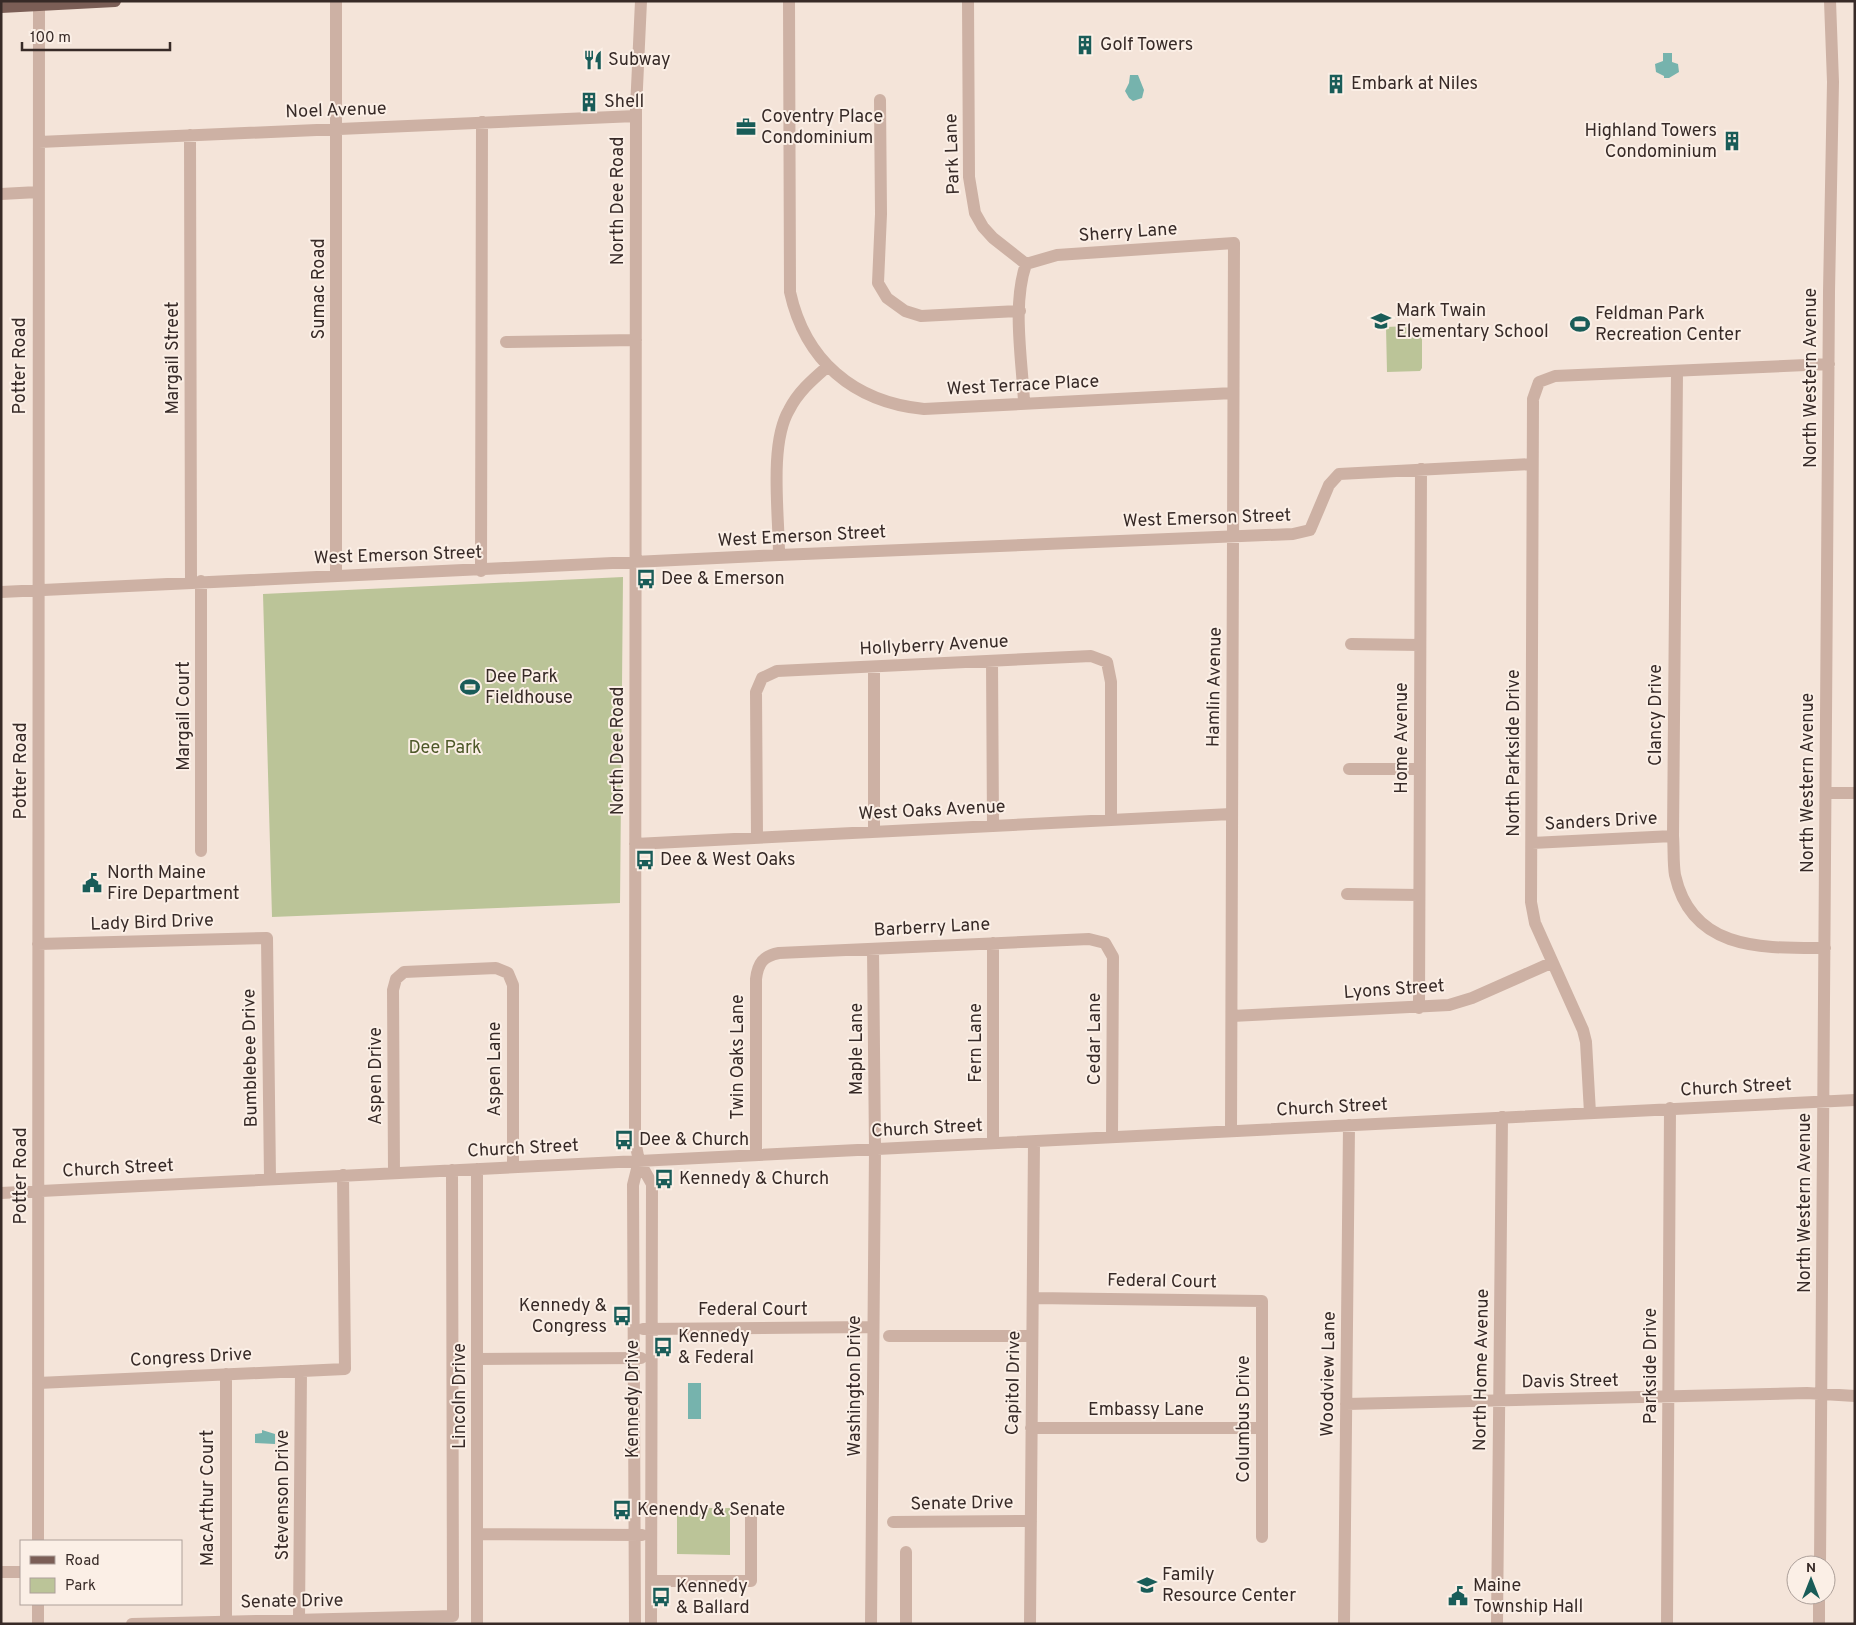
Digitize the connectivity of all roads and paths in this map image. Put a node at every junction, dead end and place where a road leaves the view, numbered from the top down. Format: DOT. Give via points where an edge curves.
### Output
graph roads {
  1 [pos="115,1"];
  2 [pos="336,1"];
  3 [pos="641,1"];
  4 [pos="789,1"];
  5 [pos="968,1"];
  6 [pos="1830,1"];
  7 [pos="39,3"];
  8 [pos="1,7"];
  9 [pos="880,100"];
  10 [pos="636,116"];
  11 [pos="482,122"];
  12 [pos="336,129"];
  13 [pos="190,135"];
  14 [pos="38,142"];
  15 [pos="38,192"];
  16 [pos="1,194"];
  17 [pos="1234,243"];
  18 [pos="1026,264"];
  19 [pos="1020,311"];
  20 [pos="636,340"];
  21 [pos="506,342"];
  22 [pos="1829,364"];
  23 [pos="827,367"];
  24 [pos="1677,372"];
  25 [pos="1232,393"];
  26 [pos="1024,402"];
  27 [pos="1532,464"];
  28 [pos="1421,469"];
  29 [pos="1234,536"];
  30 [pos="779,555"];
  31 [pos="635,562"];
  32 [pos="481,571"];
  33 [pos="336,576"];
  34 [pos="196,581"];
  35 [pos="38,591"];
  36 [pos="1,592"];
  37 [pos="1351,644"];
  38 [pos="1420,645"];
  39 [pos="992,661"];
  40 [pos="874,667"];
  41 [pos="1349,769"];
  42 [pos="1420,769"];
  43 [pos="1826,793"];
  44 [pos="1855,793"];
  45 [pos="1231,814"];
  46 [pos="1111,820"];
  47 [pos="993,825"];
  48 [pos="874,831"];
  49 [pos="1673,836"];
  50 [pos="758,837"];
  51 [pos="1532,843"];
  52 [pos="635,844"];
  53 [pos="201,851"];
  54 [pos="1347,894"];
  55 [pos="1419,896"];
  56 [pos="267,938"];
  57 [pos="993,943"];
  58 [pos="1105,943"];
  59 [pos="38,944"];
  60 [pos="1824,948"];
  61 [pos="873,949"];
  62 [pos="762,960"];
  63 [pos="1551,963"];
  64 [pos="396,980"];
  65 [pos="1419,1008"];
  66 [pos="1232,1016"];
  67 [pos="1855,1100"];
  68 [pos="1824,1101"];
  69 [pos="1670,1108"];
  70 [pos="1590,1113"];
  71 [pos="1502,1117"];
  72 [pos="1349,1124"];
  73 [pos="1231,1131"];
  74 [pos="1112,1137"];
  75 [pos="1034,1142"];
  76 [pos="993,1143"];
  77 [pos="875,1149"];
  78 [pos="756,1154"];
  79 [pos="639,1161"];
  80 [pos="513,1167"];
  81 [pos="478,1169"];
  82 [pos="452,1170"];
  83 [pos="394,1172"];
  84 [pos="342,1175"];
  85 [pos="270,1178"];
  86 [pos="38,1190"];
  87 [pos="1,1193"];
  88 [pos="1033,1298"];
  89 [pos="1262,1301"];
  90 [pos="873,1327"];
  91 [pos="634,1329"];
  92 [pos="650,1329"];
  93 [pos="889,1336"];
  94 [pos="1032,1336"];
  95 [pos="634,1358"];
  96 [pos="651,1358"];
  97 [pos="478,1359"];
  98 [pos="301,1371"];
  99 [pos="226,1374"];
  100 [pos="38,1382"];
  101 [pos="1821,1395"];
  102 [pos="1855,1396"];
  103 [pos="1669,1397"];
  104 [pos="1498,1401"];
  105 [pos="1346,1404"];
  106 [pos="1031,1428"];
  107 [pos="1261,1428"];
  108 [pos="751,1509"];
  109 [pos="1031,1520"];
  110 [pos="893,1522"];
  111 [pos="478,1534"];
  112 [pos="635,1535"];
  113 [pos="652,1535"];
  114 [pos="1262,1537"];
  115 [pos="38,1540"];
  116 [pos="906,1552"];
  117 [pos="1820,1555"];
  118 [pos="1,1572"];
  119 [pos="20,1572"];
  120 [pos="652,1581"];
  121 [pos="38,1605"];
  122 [pos="1819,1605"];
  123 [pos="453,1616"];
  124 [pos="299,1620"];
  125 [pos="226,1621"];
  126 [pos="38,1624"];
  127 [pos="132,1624"];
  128 [pos="478,1624"];
  129 [pos="635,1624"];
  130 [pos="651,1624"];
  131 [pos="871,1624"];
  132 [pos="906,1624"];
  133 [pos="1030,1624"];
  134 [pos="1344,1624"];
  135 [pos="1497,1624"];
  136 [pos="1668,1624"];
  137 [pos="1819,1624"];
  1 -- 7 [label="main road"];
  2 -- 12 [label="street, Sumac Road"];
  3 -- 10 [label="street, North Dee Road"];
  4 -- 23 [label="street, West Terrace Place" via="790,292 805,338"];
  5 -- 18 [label="street, Park Lane" via="969,177 975,213 993,238"];
  6 -- 22 [label="street, North Western Avenue" via="1834,82"];
  7 -- 8 [label="main road"];
  7 -- 14 [label="street, Potter Road"];
  9 -- 19 [label="street" via="878,283 887,298 922,316"];
  10 -- 11 [label="street, Noel Avenue"];
  10 -- 20 [label="street, North Dee Road"];
  11 -- 12 [label="street, Noel Avenue"];
  11 -- 32 [label="street"];
  12 -- 13 [label="street, Noel Avenue"];
  12 -- 33 [label="street, Sumac Road"];
  13 -- 14 [label="street, Noel Avenue"];
  13 -- 34 [label="street, Margail Street"];
  14 -- 15 [label="street, Potter Road"];
  15 -- 16 [label="street"];
  15 -- 35 [label="street, Potter Road"];
  17 -- 18 [label="street, Sherry Lane" via="1057,255"];
  17 -- 25 [label="street, Hamlin Avenue"];
  18 -- 19 [label="street" via="1020,291"];
  19 -- 26 [label="street"];
  20 -- 21 [label="street"];
  20 -- 31 [label="street, North Dee Road"];
  22 -- 24 [label="street"];
  22 -- 43 [label="street, North Western Avenue"];
  23 -- 26 [label="street, West Terrace Place" via="867,394 904,407 924,409"];
  23 -- 30 [label="street" via="798,396 783,424 777,461"];
  24 -- 27 [label="street, North Parkside Drive" via="1555,376 1539,382 1533,399"];
  24 -- 49 [label="street, Clancy Drive"];
  25 -- 26 [label="street, West Terrace Place"];
  25 -- 29 [label="street, Hamlin Avenue"];
  27 -- 28 [label="street, West Emerson Street"];
  27 -- 51 [label="street, North Parkside Drive"];
  28 -- 29 [label="street, West Emerson Street" via="1338,474 1329,485 1310,530 1293,534"];
  28 -- 38 [label="street, Home Avenue"];
  29 -- 30 [label="street, West Emerson Street"];
  29 -- 45 [label="street, Hamlin Avenue"];
  30 -- 31 [label="street, West Emerson Street"];
  31 -- 32 [label="street, West Emerson Street"];
  31 -- 52 [label="street, North Dee Road"];
  32 -- 33 [label="street, West Emerson Street"];
  33 -- 34 [label="street, West Emerson Street"];
  34 -- 35 [label="street, West Emerson Street"];
  34 -- 53 [label="street, Margail Court"];
  35 -- 36 [label="street, West Emerson Street"];
  35 -- 59 [label="street, Potter Road"];
  37 -- 38 [label="street"];
  38 -- 42 [label="street, Home Avenue"];
  39 -- 40 [label="street, Hollyberry Avenue"];
  39 -- 46 [label="street, Hollyberry Avenue" via="1091,656 1107,662 1111,682"];
  39 -- 47 [label="street"];
  40 -- 48 [label="street"];
  40 -- 50 [label="street, Hollyberry Avenue" via="777,671 762,678 756,692"];
  41 -- 42 [label="street"];
  42 -- 55 [label="street, Home Avenue"];
  43 -- 44 [label="street"];
  43 -- 60 [label="street, North Western Avenue"];
  45 -- 46 [label="street, West Oaks Avenue"];
  45 -- 66 [label="street, Hamlin Avenue"];
  46 -- 47 [label="street, West Oaks Avenue"];
  47 -- 48 [label="street, West Oaks Avenue"];
  48 -- 50 [label="street, West Oaks Avenue"];
  49 -- 51 [label="street, Sanders Drive"];
  49 -- 60 [label="street, Clancy Drive" via="1675,873 1681,894 1689,909 1714,933 1748,946"];
  50 -- 52 [label="street, West Oaks Avenue"];
  51 -- 63 [label="street, North Parkside Drive" via="1532,912"];
  52 -- 79 [label="street, North Dee Road" via="635,1141"];
  54 -- 55 [label="street"];
  55 -- 65 [label="street, Home Avenue"];
  56 -- 59 [label="street, Lady Bird Drive"];
  56 -- 85 [label="street, Bumblebee Drive"];
  57 -- 58 [label="street, Barberry Lane" via="1088,939"];
  57 -- 61 [label="street, Barberry Lane"];
  57 -- 76 [label="street, Fern Lane"];
  58 -- 74 [label="street, Cedar Lane" via="1113,957"];
  59 -- 86 [label="street, Potter Road"];
  60 -- 68 [label="street, North Western Avenue"];
  61 -- 62 [label="street, Barberry Lane" via="779,953"];
  61 -- 77 [label="street, Maple Lane"];
  62 -- 78 [label="street, Twin Oaks Lane" via="756,979"];
  63 -- 65 [label="street, Lyons Street" via="1472,998 1449,1005"];
  63 -- 70 [label="street, North Parkside Drive" via="1583,1030"];
  64 -- 80 [label="street, Aspen Lane" via="404,972 496,968 508,973 513,985"];
  64 -- 83 [label="street, Aspen Drive" via="393,990"];
  65 -- 66 [label="street, Lyons Street"];
  66 -- 73 [label="street, Hamlin Avenue"];
  67 -- 68 [label="street, Church Street"];
  68 -- 69 [label="street, Church Street"];
  68 -- 101 [label="street, North Western Avenue"];
  69 -- 70 [label="street, Church Street"];
  69 -- 103 [label="street, Parkside Drive"];
  70 -- 71 [label="street, Church Street"];
  71 -- 72 [label="street, Church Street"];
  71 -- 104 [label="street, North Home Avenue"];
  72 -- 73 [label="street, Church Street"];
  72 -- 105 [label="street, Woodview Lane"];
  73 -- 74 [label="street, Church Street"];
  74 -- 75 [label="street, Church Street"];
  75 -- 76 [label="street, Church Street"];
  75 -- 88 [label="street, Capitol Drive"];
  76 -- 77 [label="street, Church Street"];
  77 -- 78 [label="street, Church Street"];
  77 -- 90 [label="street, Washington Drive"];
  78 -- 79 [label="street, Church Street"];
  79 -- 80 [label="street, Church Street"];
  79 -- 91 [label="street, Kennedy Drive" via="633,1185"];
  79 -- 92 [label="street, Kennedy Drive" via="652,1184"];
  80 -- 81 [label="street, Church Street"];
  81 -- 82 [label="street, Church Street"];
  81 -- 97 [label="street, Lincoln Drive"];
  82 -- 83 [label="street, Church Street"];
  82 -- 123 [label="street, Lincoln Drive"];
  83 -- 84 [label="street, Church Street"];
  84 -- 85 [label="street, Church Street"];
  84 -- 98 [label="street, Congress Drive" via="345,1369"];
  85 -- 86 [label="street, Church Street"];
  86 -- 87 [label="street, Church Street"];
  86 -- 100 [label="street, Potter Road"];
  88 -- 89 [label="street, Federal Court"];
  88 -- 94 [label="street, Capitol Drive"];
  89 -- 107 [label="street, Columbus Drive"];
  90 -- 92 [label="street, Federal Court"];
  90 -- 131 [label="street, Washington Drive"];
  91 -- 92 [label="street, Federal Court"];
  91 -- 95 [label="street, Kennedy Drive"];
  92 -- 96 [label="street, Kennedy Drive"];
  93 -- 94 [label="street"];
  94 -- 106 [label="street, Capitol Drive"];
  95 -- 96 [label="street"];
  95 -- 97 [label="street"];
  95 -- 112 [label="street, Kennedy Drive"];
  96 -- 113 [label="street, Kennedy Drive"];
  97 -- 111 [label="street, Lincoln Drive"];
  98 -- 99 [label="street, Congress Drive"];
  98 -- 124 [label="street, Stevenson Drive"];
  99 -- 100 [label="street, Congress Drive"];
  99 -- 125 [label="street, MacArthur Court"];
  100 -- 115 [label="street, Potter Road"];
  101 -- 102 [label="street, Davis Street"];
  101 -- 103 [label="street, Davis Street"];
  101 -- 117 [label="street, North Western Avenue"];
  103 -- 104 [label="street, Davis Street"];
  103 -- 136 [label="street, Parkside Drive"];
  104 -- 105 [label="street, Davis Street"];
  104 -- 135 [label="street, North Home Avenue"];
  105 -- 134 [label="street, Woodview Lane"];
  106 -- 107 [label="street, Embassy Lane"];
  106 -- 109 [label="street, Capitol Drive"];
  107 -- 114 [label="street, Columbus Drive"];
  108 -- 120 [label="street" via="750,1581"];
  109 -- 110 [label="street, Senate Drive"];
  109 -- 133 [label="street, Capitol Drive"];
  111 -- 112 [label="street"];
  111 -- 128 [label="street, Lincoln Drive"];
  112 -- 113 [label="street"];
  112 -- 129 [label="street, Kennedy Drive"];
  113 -- 120 [label="street, Kennedy Drive"];
  116 -- 132 [label="street"];
  118 -- 119 [label="street"];
  120 -- 130 [label="street, Kennedy Drive"];
  121 -- 126 [label="street"];
  122 -- 137 [label="street"];
  123 -- 124 [label="street, Senate Drive"];
  124 -- 125 [label="street, Senate Drive"];
  125 -- 127 [label="street, Senate Drive"];
}
